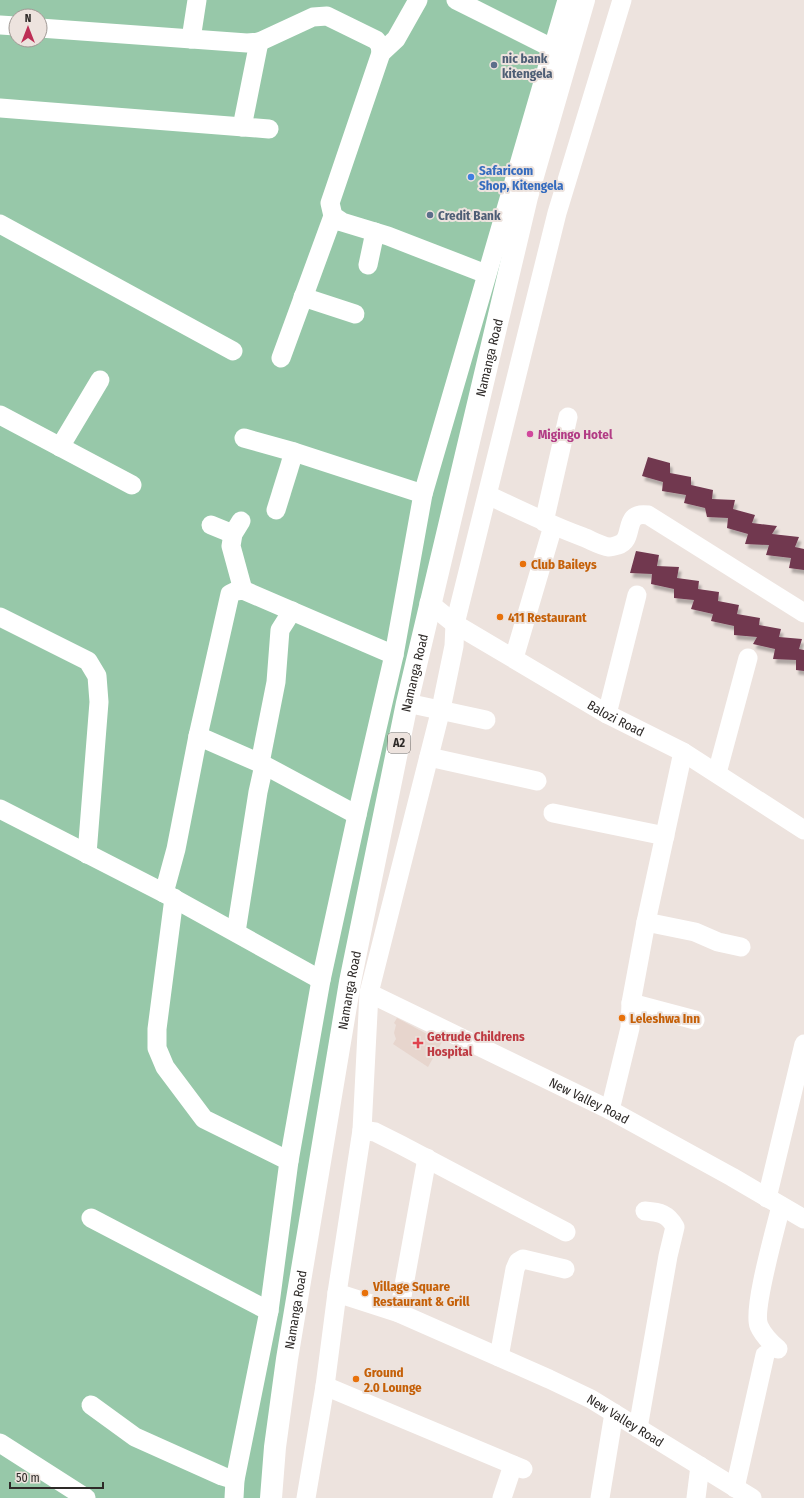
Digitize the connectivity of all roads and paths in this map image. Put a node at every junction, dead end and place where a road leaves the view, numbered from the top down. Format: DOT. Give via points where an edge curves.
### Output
graph roads {
  1 [pos="197,0"];
  2 [pos="418,0"];
  3 [pos="456,0"];
  4 [pos="567,0"];
  5 [pos="584,0"];
  6 [pos="622,0"];
  7 [pos="48,29"];
  8 [pos="191,39"];
  9 [pos="258,42"];
  10 [pos="552,48"];
  11 [pos="381,53"];
  12 [pos="0,108"];
  13 [pos="242,127"];
  14 [pos="270,130"];
  15 [pos="333,216"];
  16 [pos="0,224"];
  17 [pos="375,232"];
  18 [pos="368,266"];
  19 [pos="486,274"];
  20 [pos="303,297"];
  21 [pos="355,314"];
  22 [pos="233,351"];
  23 [pos="281,358"];
  24 [pos="100,380"];
  25 [pos="0,414"];
  26 [pos="568,417"];
  27 [pos="244,438"];
  28 [pos="60,447"];
  29 [pos="294,452"];
  30 [pos="132,485"];
  31 [pos="423,494"];
  32 [pos="488,495"];
  33 [pos="276,510"];
  34 [pos="548,524"];
  35 [pos="211,525"];
  36 [pos="243,590"];
  37 [pos="637,595"];
  38 [pos="429,603"];
  39 [pos="292,611"];
  40 [pos="804,613"];
  41 [pos="0,617"];
  42 [pos="455,624"];
  43 [pos="394,655"];
  44 [pos="514,658"];
  45 [pos="748,658"];
  46 [pos="407,703"];
  47 [pos="441,709"];
  48 [pos="607,714"];
  49 [pos="486,720"];
  50 [pos="198,736"];
  51 [pos="682,752"];
  52 [pos="429,757"];
  53 [pos="262,764"];
  54 [pos="718,773"];
  55 [pos="537,781"];
  56 [pos="0,809"];
  57 [pos="553,813"];
  58 [pos="357,815"];
  59 [pos="804,830"];
  60 [pos="664,836"];
  61 [pos="87,854"];
  62 [pos="169,895"];
  63 [pos="646,922"];
  64 [pos="236,932"];
  65 [pos="742,947"];
  66 [pos="321,980"];
  67 [pos="369,993"];
  68 [pos="631,1003"];
  69 [pos="695,1020"];
  70 [pos="804,1044"];
  71 [pos="610,1110"];
  72 [pos="362,1130"];
  73 [pos="427,1158"];
  74 [pos="289,1161"];
  75 [pos="774,1202"];
  76 [pos="645,1211"];
  77 [pos="91,1218"];
  78 [pos="804,1219"];
  79 [pos="566,1232"];
  80 [pos="565,1269"];
  81 [pos="337,1294"];
  82 [pos="269,1311"];
  83 [pos="399,1313"];
  84 [pos="499,1357"];
  85 [pos="325,1386"];
  86 [pos="91,1405"];
  87 [pos="614,1414"];
  88 [pos="638,1428"];
  89 [pos="0,1443"];
  90 [pos="700,1466"];
  91 [pos="736,1488"];
  92 [pos="234,1489"];
  93 [pos="86,1498"];
  94 [pos="270,1498"];
  95 [pos="306,1498"];
  96 [pos="502,1498"];
  97 [pos="600,1498"];
  98 [pos="696,1498"];
  99 [pos="752,1498"];
  1 -- 8 [label="street"];
  2 -- 11 [label="street" via="396,39"];
  3 -- 10 [label="street"];
  4 -- 10 [label="street"];
  5 -- 38 [label="highway, Namanga Road / A2" via="527,197"];
  6 -- 32 [label="street" via="557,213"];
  7 -- 8 [label="street"];
  8 -- 9 [label="street"];
  9 -- 11 [label="street" via="312,17 327,16 376,40"];
  9 -- 13 [label="street"];
  10 -- 19 [label="street"];
  11 -- 15 [label="street" via="330,203"];
  12 -- 13 [label="street"];
  13 -- 14 [label="street"];
  15 -- 17 [label="street" via="342,222"];
  15 -- 20 [label="street"];
  16 -- 22 [label="street"];
  17 -- 18 [label="street"];
  17 -- 19 [label="street"];
  19 -- 31 [label="street"];
  20 -- 21 [label="street"];
  20 -- 23 [label="street"];
  24 -- 28 [label="street"];
  25 -- 28 [label="street"];
  26 -- 34 [label="street"];
  27 -- 29 [label="street"];
  28 -- 30 [label="street"];
  29 -- 31 [label="street"];
  29 -- 33 [label="street"];
  31 -- 43 [label="street"];
  32 -- 34 [label="street"];
  32 -- 42 [label="street"];
  34 -- 40 [label="street" via="609,547 622,544 626,540 632,520 636,516 648,515"];
  34 -- 44 [label="street"];
  35 -- 36 [label="street" via="237,528 231,546"];
  36 -- 39 [label="street"];
  36 -- 50 [label="street" via="230,594"];
  37 -- 48 [label="street"];
  38 -- 42 [label="street, Balozi Road"];
  38 -- 46 [label="highway, Namanga Road / A2"];
  39 -- 43 [label="street"];
  39 -- 53 [label="street" via="280,630 276,682"];
  41 -- 61 [label="street" via="88,661 97,676 100,702"];
  42 -- 44 [label="street, Balozi Road"];
  42 -- 47 [label="street" via="454,646"];
  43 -- 58 [label="street"];
  44 -- 48 [label="street, Balozi Road"];
  45 -- 54 [label="street"];
  46 -- 47 [label="street"];
  46 -- 94 [label="highway, Namanga Road / A2" via="350,982 287,1359"];
  47 -- 49 [label="street"];
  47 -- 52 [label="street"];
  48 -- 51 [label="street, Balozi Road"];
  50 -- 53 [label="street"];
  50 -- 62 [label="street"];
  51 -- 54 [label="street, Balozi Road"];
  51 -- 60 [label="street"];
  52 -- 55 [label="street"];
  52 -- 67 [label="street"];
  53 -- 58 [label="street"];
  53 -- 64 [label="street"];
  54 -- 59 [label="street, Balozi Road"];
  56 -- 61 [label="street"];
  57 -- 60 [label="street"];
  58 -- 66 [label="street"];
  60 -- 63 [label="street"];
  61 -- 62 [label="street"];
  62 -- 64 [label="street"];
  62 -- 74 [label="street" via="157,1029 157,1048 165,1067 204,1119"];
  63 -- 65 [label="street" via="695,932 718,942"];
  63 -- 68 [label="street"];
  64 -- 66 [label="street"];
  66 -- 74 [label="street"];
  67 -- 71 [label="street, New Valley Road"];
  67 -- 72 [label="street"];
  68 -- 69 [label="street"];
  68 -- 71 [label="street" via="630,1028"];
  70 -- 75 [label="street"];
  71 -- 75 [label="street, New Valley Road"];
  72 -- 73 [label="street" via="375,1132"];
  72 -- 81 [label="street"];
  73 -- 79 [label="street"];
  73 -- 83 [label="street"];
  74 -- 82 [label="street"];
  75 -- 78 [label="street, New Valley Road"];
  75 -- 91 [label="street" via="758,1325 771,1352"];
  76 -- 88 [label="street" via="661,1212 671,1219 675,1227"];
  77 -- 82 [label="street"];
  80 -- 84 [label="street" via="523,1258 518,1262"];
  81 -- 83 [label="street, New Valley Road"];
  81 -- 85 [label="street"];
  82 -- 92 [label="street"];
  83 -- 84 [label="street, New Valley Road"];
  84 -- 87 [label="street, New Valley Road" via="584,1395"];
  85 -- 95 [label="street"];
  85 -- 96 [label="street" via="518,1467"];
  86 -- 92 [label="street" via="135,1437 222,1476"];
  87 -- 88 [label="street, New Valley Road"];
  87 -- 97 [label="street"];
  88 -- 90 [label="street, New Valley Road"];
  89 -- 93 [label="street"];
  90 -- 91 [label="street, New Valley Road"];
  90 -- 98 [label="street"];
  91 -- 99 [label="street, New Valley Road"];
}
